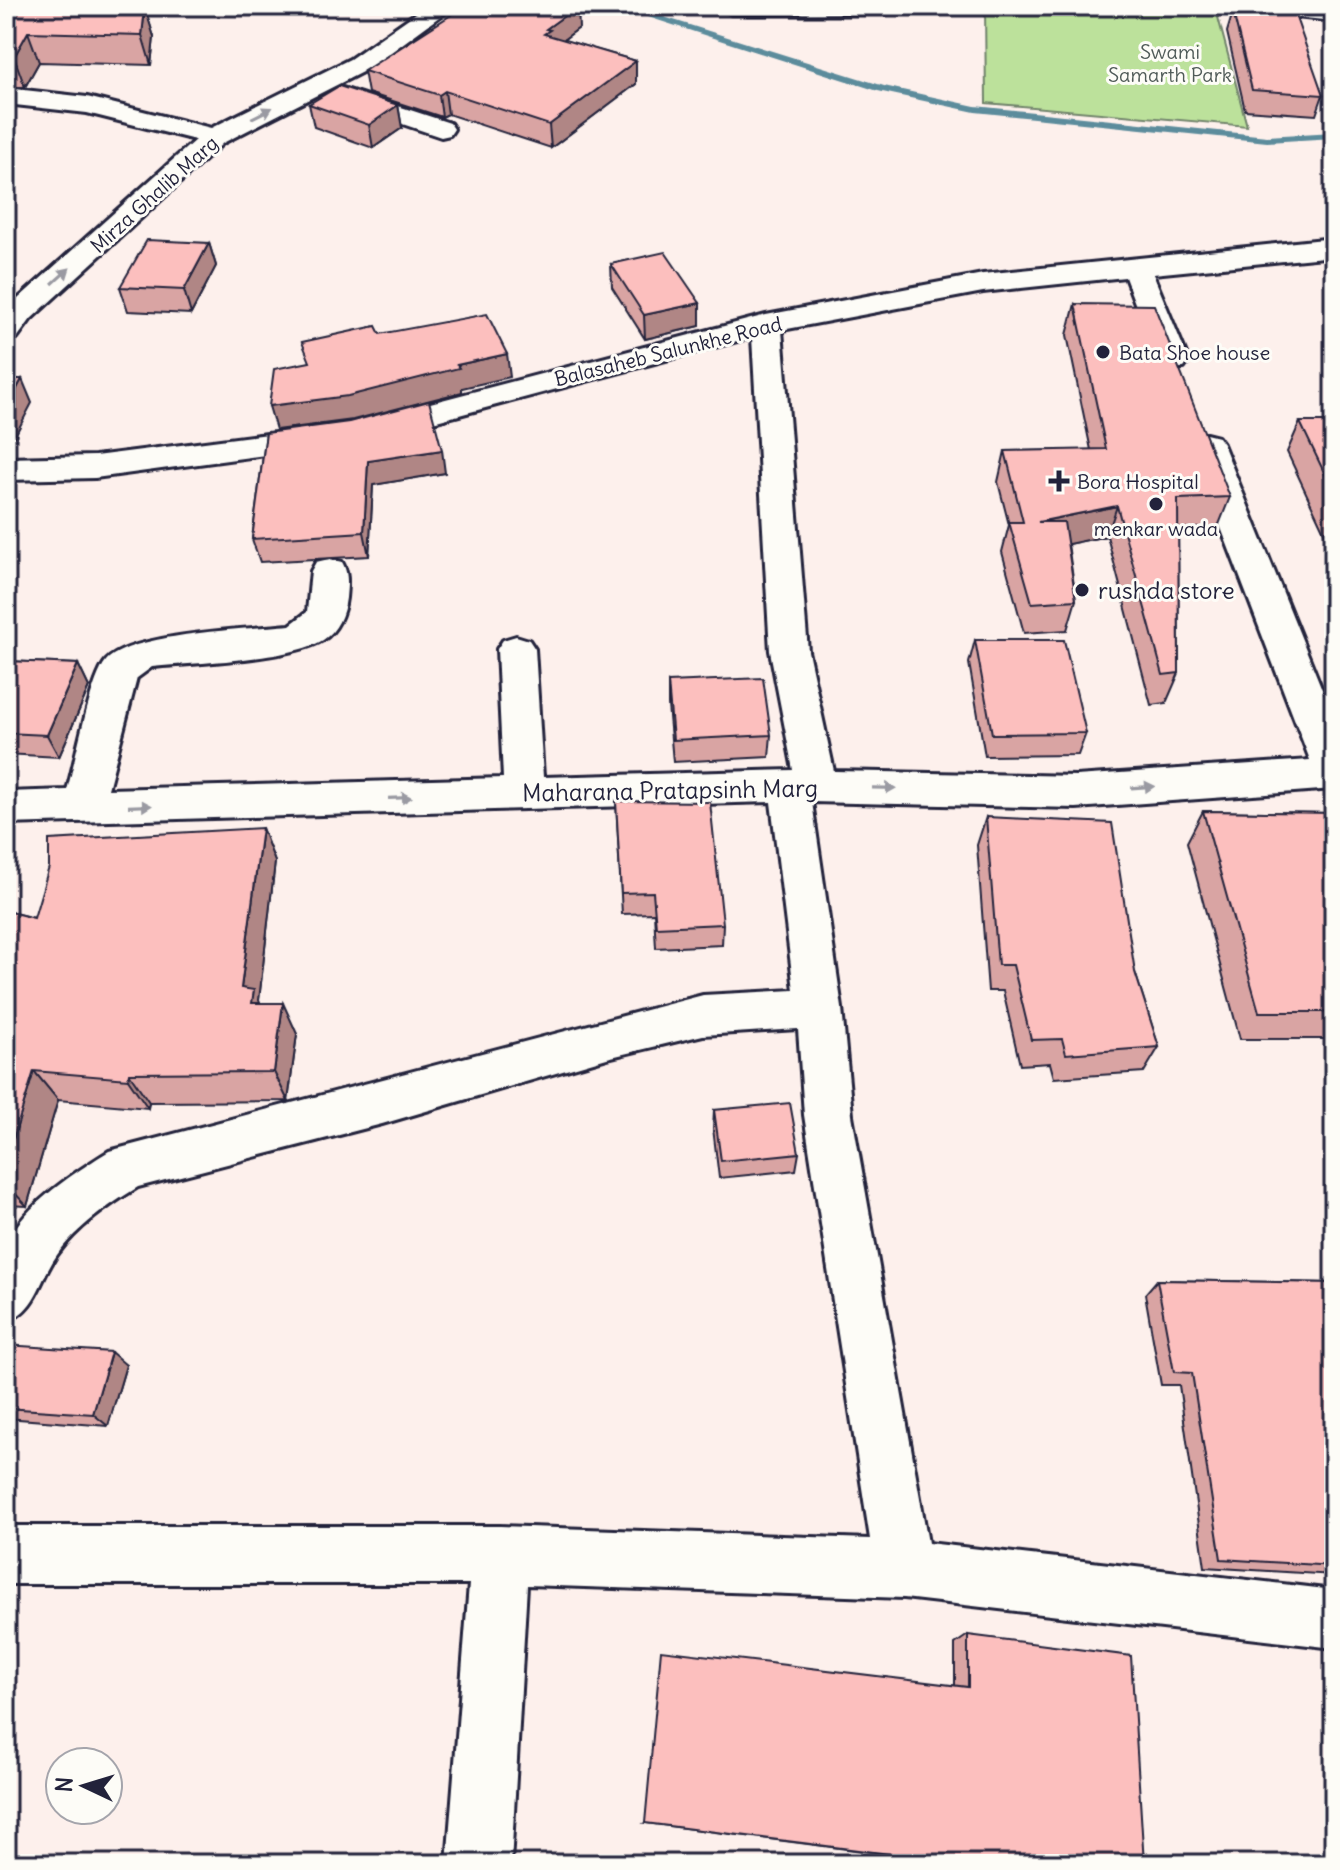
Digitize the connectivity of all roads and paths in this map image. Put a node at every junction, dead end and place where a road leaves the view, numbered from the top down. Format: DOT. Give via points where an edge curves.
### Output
graph roads {
  1 [pos="442,6"];
  2 [pos="888,6"];
  3 [pos="1257,6"];
  4 [pos="731,7"];
  5 [pos="1334,14"];
  6 [pos="314,87"];
  7 [pos="6,96"];
  8 [pos="441,129"];
  9 [pos="214,137"];
  10 [pos="1333,248"];
  11 [pos="1135,265"];
  12 [pos="11,319"];
  13 [pos="766,324"];
  14 [pos="6,469"];
  15 [pos="329,571"];
  16 [pos="516,649"];
  17 [pos="1334,772"];
  18 [pos="803,786"];
  19 [pos="524,794"];
  20 [pos="6,808"];
  21 [pos="83,808"];
  22 [pos="819,1008"];
  23 [pos="6,1297"];
  24 [pos="6,1555"];
  25 [pos="500,1555"];
  26 [pos="904,1569"];
  27 [pos="1334,1619"];
  28 [pos="479,1864"];
  1 -- 6 [label="street, Mirza Ghalib Marg" via="359,64"];
  2 -- 4 [label="street"];
  3 -- 5 [label="street"];
  6 -- 8 [label="street"];
  9 -- 6 [label="street, Mirza Ghalib Marg, one-way"];
  7 -- 9 [label="street" via="87,105"];
  12 -- 9 [label="street, Mirza Ghalib Marg, one-way"];
  10 -- 11 [label="street, Balasaheb Salunkhe Road"];
  11 -- 13 [label="street, Balasaheb Salunkhe Road" via="983,283"];
  11 -- 17 [label="street"];
  13 -- 14 [label="street, Balasaheb Salunkhe Road" via="354,433 95,467"];
  13 -- 18 [label="street" via="782,577"];
  15 -- 21 [label="street" via="326,614 315,630 297,637 133,659 119,672"];
  16 -- 19 [label="street"];
  18 -- 17 [label="street, Maharana Pratapsinh Marg, one-way" via="1076,792"];
  18 -- 19 [label="street, Maharana Pratapsinh Marg"];
  18 -- 22 [label="street"];
  21 -- 19 [label="street, Maharana Pratapsinh Marg, one-way"];
  20 -- 21 [label="street, Maharana Pratapsinh Marg"];
  22 -- 23 [label="street" via="703,1015 126,1167 87,1192 40,1237"];
  22 -- 26 [label="street" via="828,1115"];
  24 -- 25 [label="street"];
  25 -- 26 [label="street"];
  25 -- 28 [label="street"];
  26 -- 27 [label="street"];
}
